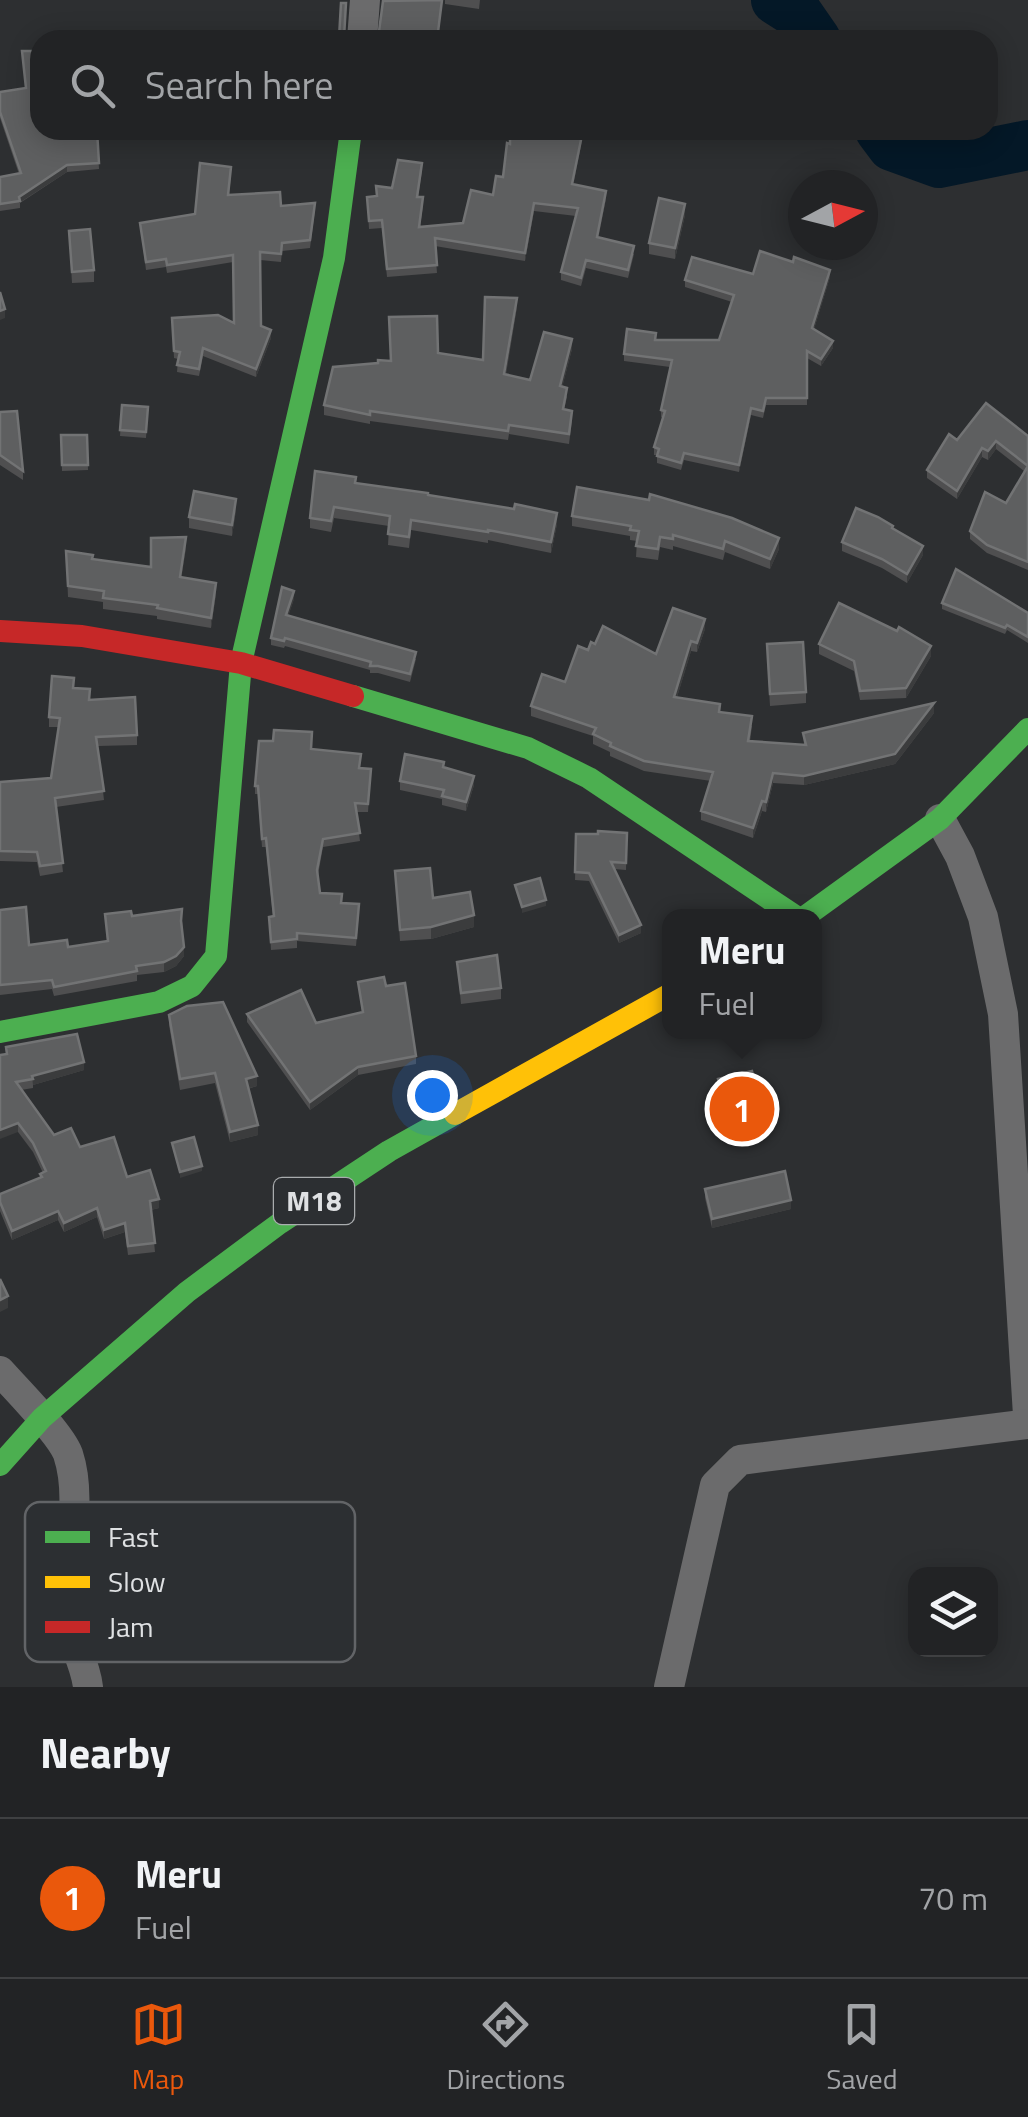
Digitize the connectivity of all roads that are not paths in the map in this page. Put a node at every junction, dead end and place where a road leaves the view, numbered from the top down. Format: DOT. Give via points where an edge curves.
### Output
graph roads {
  1 [pos="366,0"];
  2 [pos="363,30"];
  3 [pos="350,140"];
  4 [pos="0,631"];
  5 [pos="242,663"];
  6 [pos="1028,729"];
  7 [pos="940,819"];
  8 [pos="785,909"];
  9 [pos="816,909"];
  10 [pos="662,998"];
  11 [pos="1016,1013"];
  12 [pos="0,1032"];
  13 [pos="0,1370"];
  14 [pos="1028,1415"];
  15 [pos="42,1418"];
  16 [pos="1028,1424"];
  17 [pos="0,1465"];
  18 [pos="73,1502"];
  19 [pos="83,1662"];
  20 [pos="88,1687"];
  21 [pos="668,1687"];
  1 -- 2 [label="street"];
  3 -- 5 [label="street" via="334,258"];
  4 -- 5 [label="street" via="82,636"];
  5 -- 8 [label="street" via="528,748 590,778"];
  5 -- 12 [label="street" via="216,956 192,986 159,1002"];
  6 -- 7 [label="street"];
  7 -- 9 [label="street"];
  7 -- 11 [label="street" via="960,856"];
  10 -- 15 [label="street, M18" via="388,1151 280,1224 186,1292"];
  11 -- 14 [label="street"];
  13 -- 15 [label="street"];
  15 -- 17 [label="street, M18"];
  15 -- 18 [label="street" via="67,1450"];
  16 -- 21 [label="street" via="740,1460 715,1484"];
  19 -- 20 [label="street"];
}
